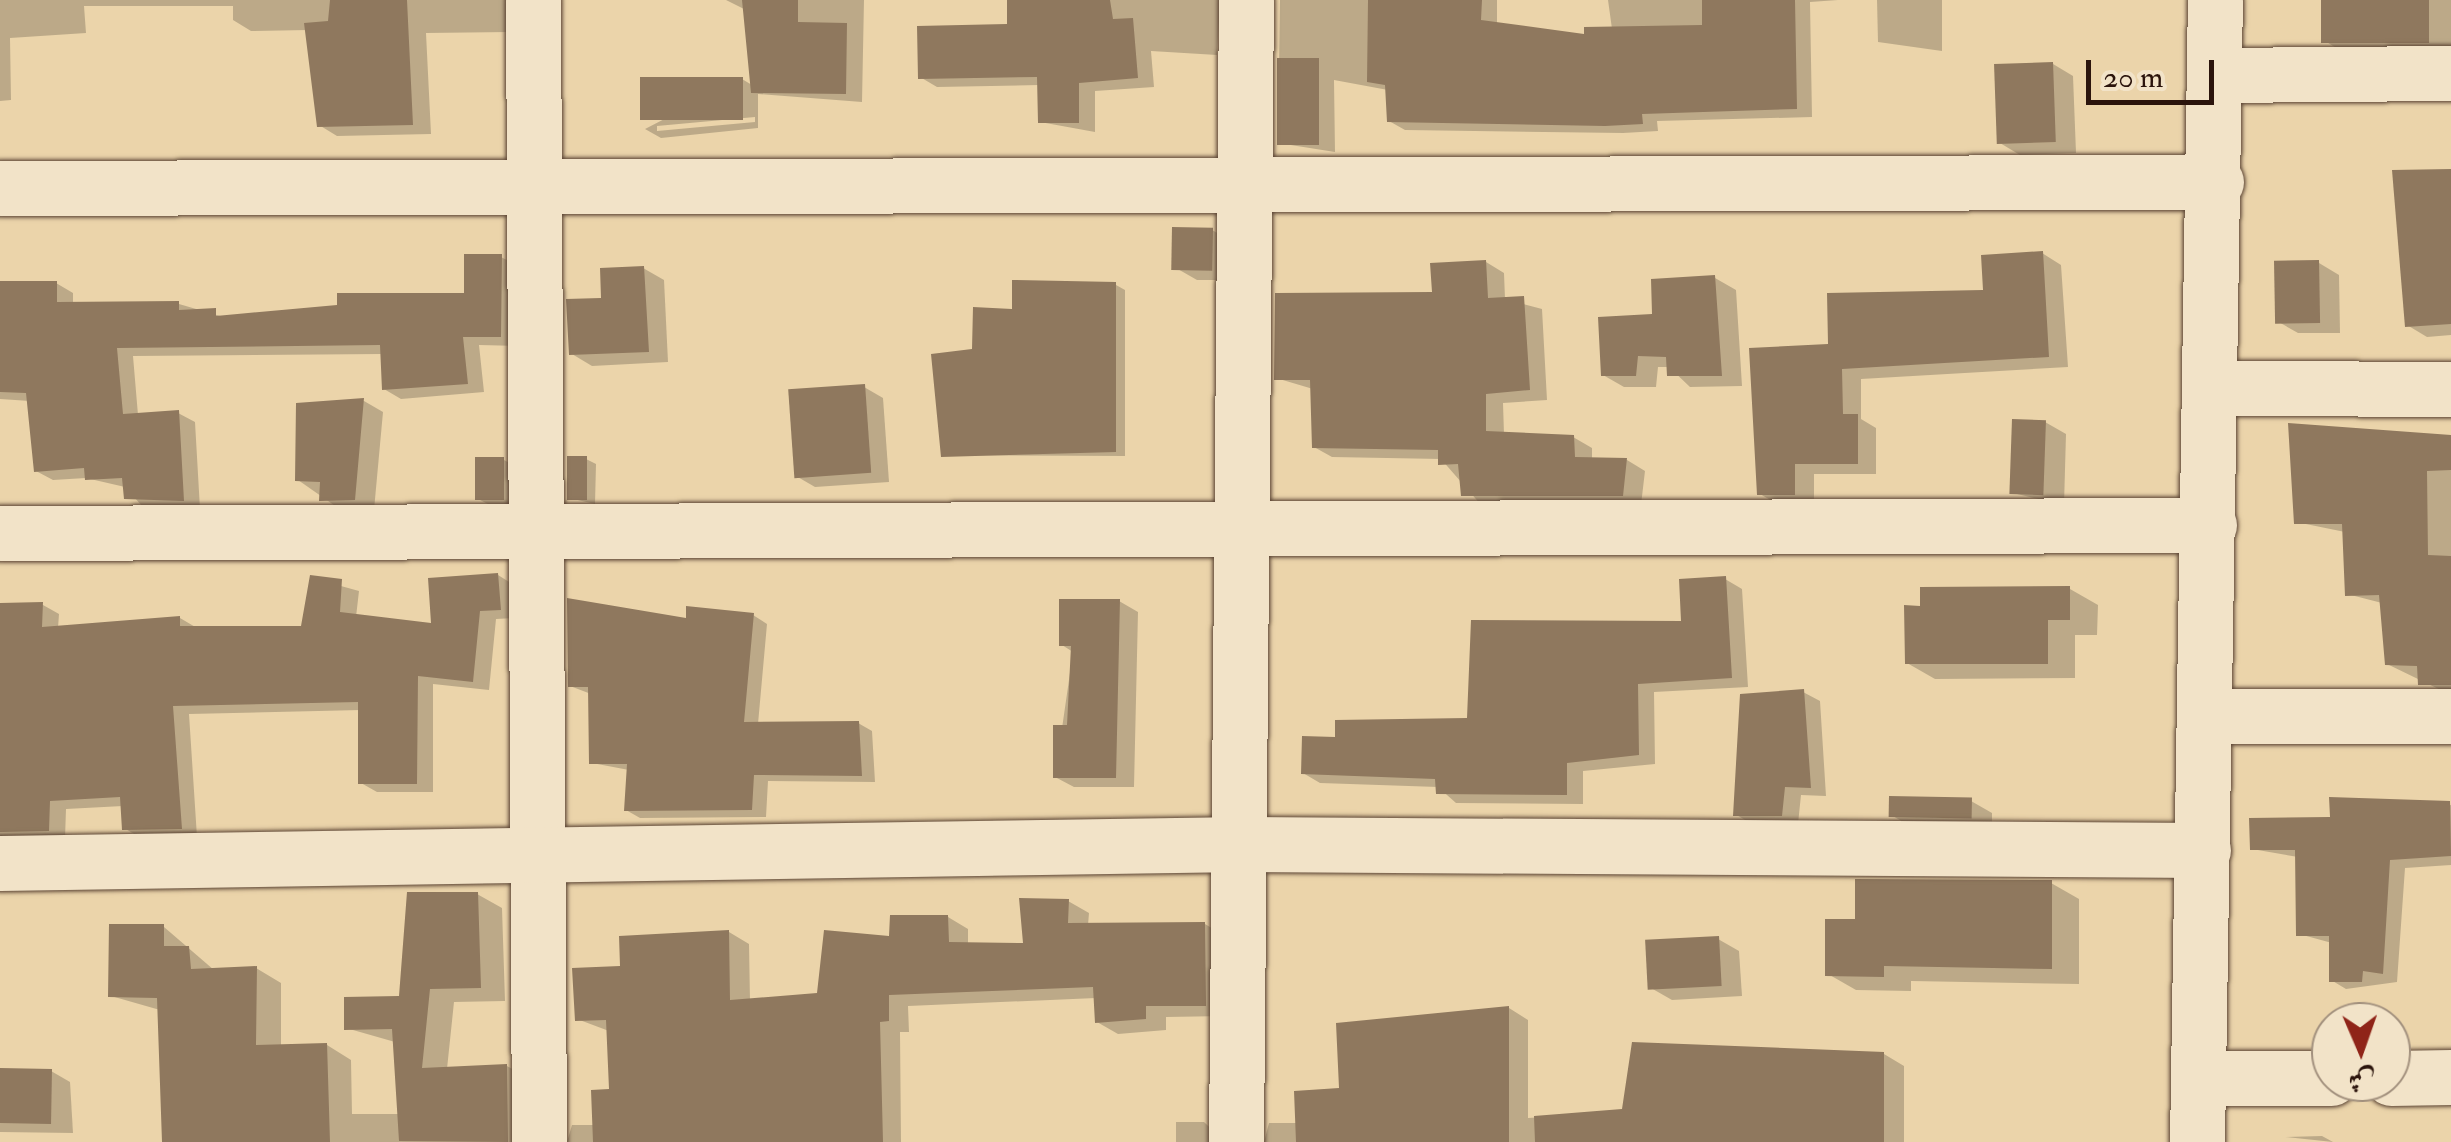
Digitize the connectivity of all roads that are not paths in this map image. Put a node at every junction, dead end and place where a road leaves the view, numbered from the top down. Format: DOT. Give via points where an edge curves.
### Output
graph roads {
  1 [pos="532,0"];
  2 [pos="1246,0"];
  3 [pos="2216,0"];
  4 [pos="2451,73"];
  5 [pos="2216,75"];
  6 [pos="2216,182"];
  7 [pos="0,188"];
  8 [pos="1247,188"];
  9 [pos="534,191"];
  10 [pos="2211,388"];
  11 [pos="2451,389"];
  12 [pos="2209,525"];
  13 [pos="1243,527"];
  14 [pos="0,533"];
  15 [pos="536,533"];
  16 [pos="2208,716"];
  17 [pos="2451,716"];
  18 [pos="1243,844"];
  19 [pos="2202,850"];
  20 [pos="540,855"];
  21 [pos="0,863"];
  22 [pos="2199,1078"];
  23 [pos="2311,1078"];
  24 [pos="2411,1078"];
  25 [pos="2451,1078"];
  26 [pos="539,1142"];
  27 [pos="1236,1142"];
  28 [pos="2198,1142"];
  1 -- 9 [label="street"];
  2 -- 8 [label="street"];
  3 -- 5 [label="street"];
  4 -- 5 [label="street"];
  5 -- 6 [label="street"];
  6 -- 8 [label="street"];
  6 -- 10 [label="street"];
  7 -- 9 [label="street"];
  8 -- 9 [label="street"];
  8 -- 13 [label="street"];
  9 -- 15 [label="street"];
  10 -- 11 [label="street"];
  10 -- 12 [label="street"];
  12 -- 13 [label="street"];
  12 -- 16 [label="street"];
  13 -- 15 [label="street"];
  13 -- 18 [label="street"];
  14 -- 15 [label="street"];
  15 -- 20 [label="street"];
  16 -- 17 [label="street"];
  16 -- 19 [label="street"];
  18 -- 19 [label="street"];
  18 -- 20 [label="street"];
  18 -- 27 [label="street"];
  19 -- 22 [label="street"];
  20 -- 21 [label="street"];
  20 -- 26 [label="street"];
  22 -- 23 [label="street"];
  22 -- 28 [label="street"];
  24 -- 25 [label="street"];
}
